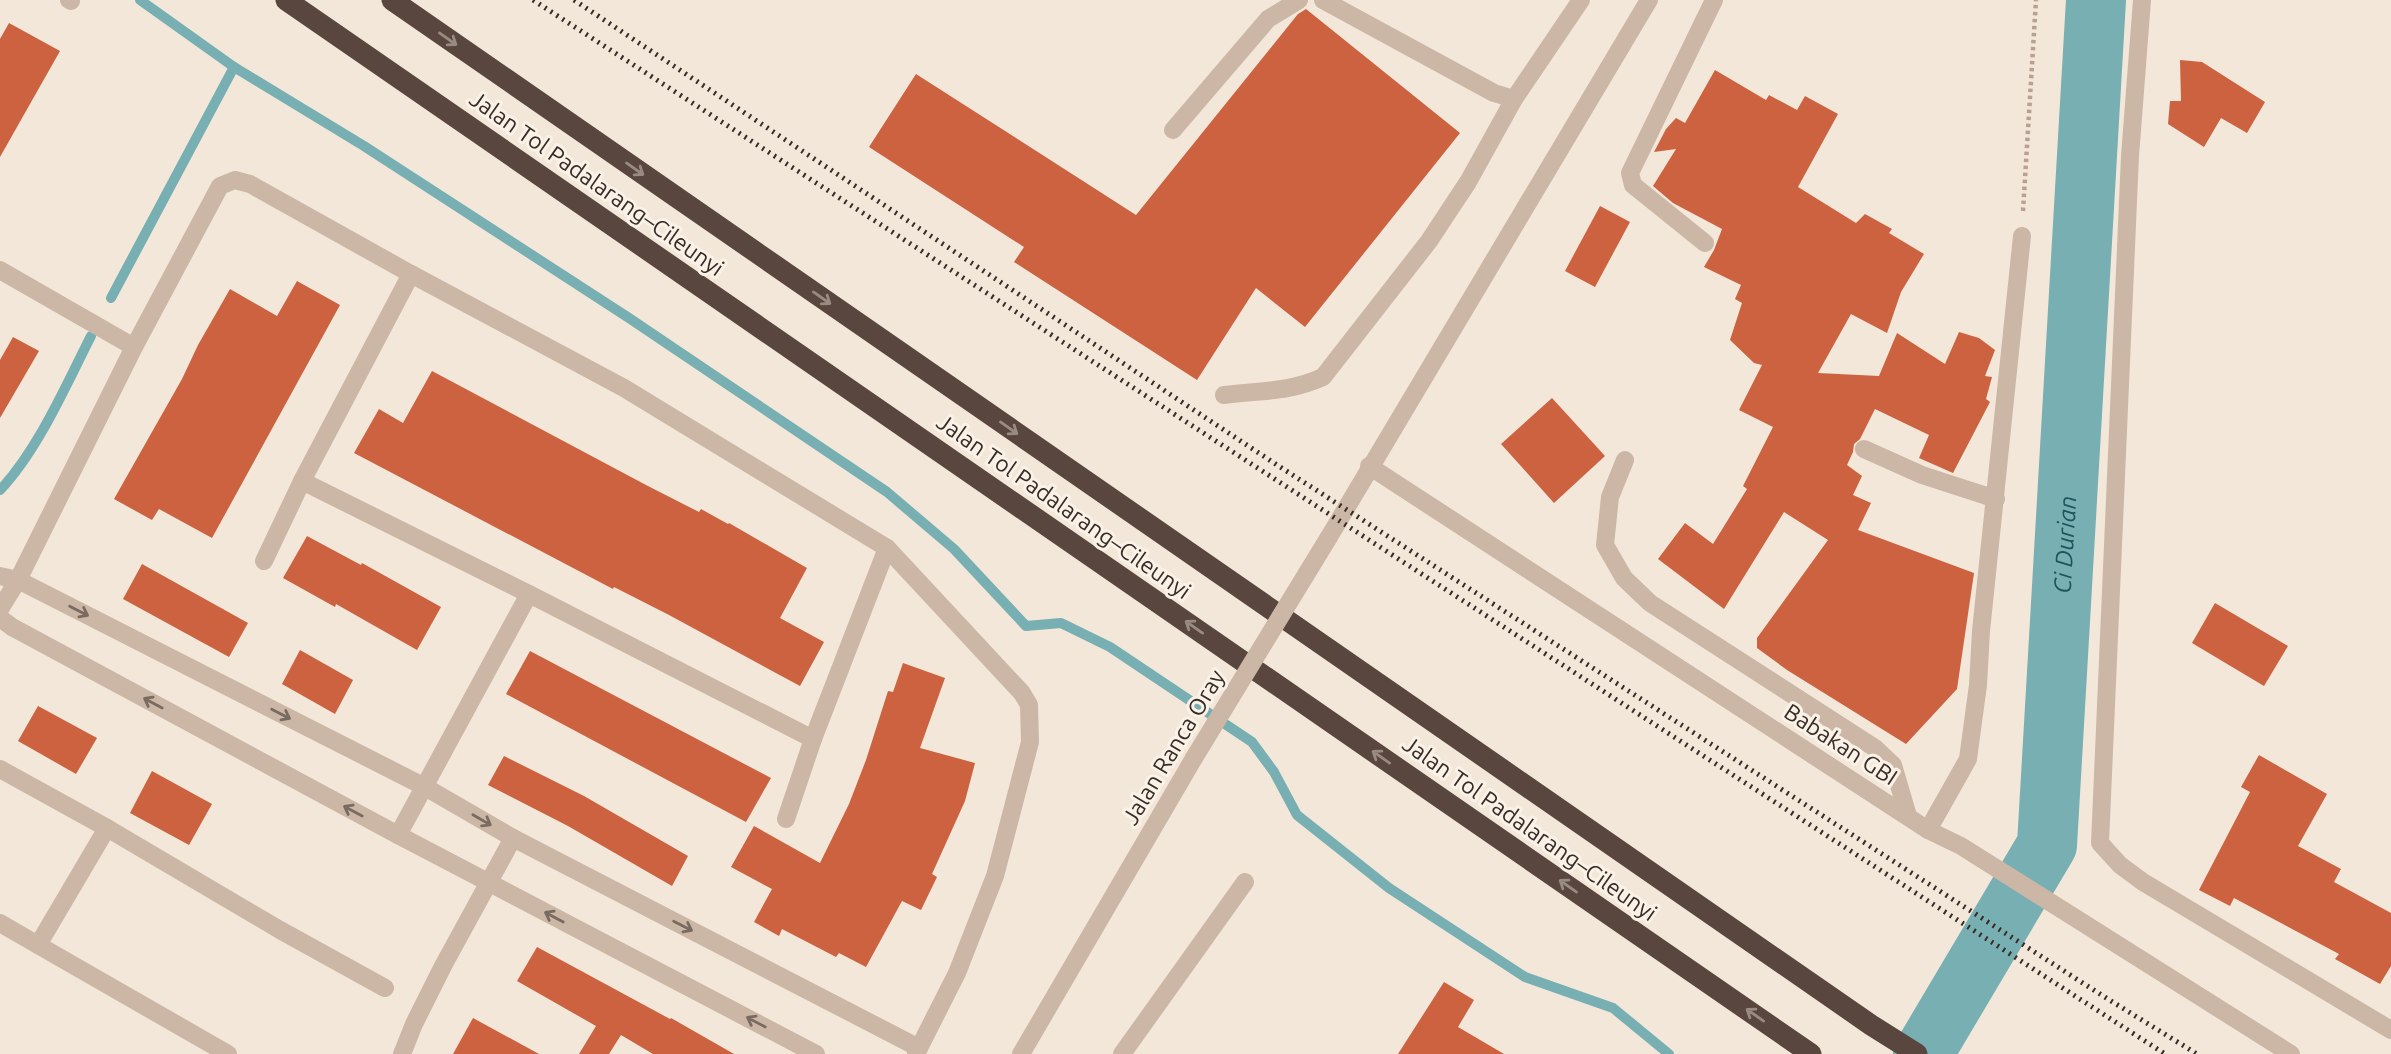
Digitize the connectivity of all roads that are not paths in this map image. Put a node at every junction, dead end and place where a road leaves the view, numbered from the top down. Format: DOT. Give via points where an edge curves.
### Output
graph roads {
  1 [pos="286,0"];
  2 [pos="392,0"];
  3 [pos="1299,0"];
  4 [pos="1323,0"];
  5 [pos="1581,0"];
  6 [pos="1649,0"];
  7 [pos="1714,0"];
  8 [pos="2142,0"];
  9 [pos="1514,99"];
  10 [pos="1173,130"];
  11 [pos="2022,236"];
  12 [pos="1705,243"];
  13 [pos="0,270"];
  14 [pos="411,274"];
  15 [pos="134,346"];
  16 [pos="1224,395"];
  17 [pos="1864,449"];
  18 [pos="1625,460"];
  19 [pos="1369,466"];
  20 [pos="302,481"];
  21 [pos="1996,499"];
  22 [pos="887,548"];
  23 [pos="264,561"];
  24 [pos="9,578"];
  25 [pos="529,594"];
  26 [pos="0,609"];
  27 [pos="0,618"];
  28 [pos="813,739"];
  29 [pos="0,769"];
  30 [pos="425,787"];
  31 [pos="1908,816"];
  32 [pos="786,819"];
  33 [pos="107,828"];
  34 [pos="1928,830"];
  35 [pos="398,835"];
  36 [pos="513,838"];
  37 [pos="489,882"];
  38 [pos="1245,882"];
  39 [pos="0,923"];
  40 [pos="38,945"];
  41 [pos="385,988"];
  42 [pos="2391,1030"];
  43 [pos="918,1051"];
  44 [pos="228,1054"];
  45 [pos="402,1054"];
  46 [pos="816,1054"];
  47 [pos="1021,1054"];
  48 [pos="1122,1054"];
  49 [pos="1811,1054"];
  50 [pos="1917,1054"];
  51 [pos="2291,1054"];
  49 -- 1 [label="highway, Jalan Tol Padalarang–Cileunyi, one-way"];
  2 -- 50 [label="highway, Jalan Tol Padalarang–Cileunyi, one-way"];
  3 -- 10 [label="street" via="1268,19"];
  4 -- 9 [label="street" via="1494,93"];
  5 -- 9 [label="street"];
  6 -- 19 [label="street, Jalan Ranca Oray"];
  7 -- 12 [label="street" via="1630,173 1633,185"];
  8 -- 42 [label="street" via="2130,156 2100,843 2143,881"];
  9 -- 16 [label="street" via="1429,241 1323,377 1279,392"];
  11 -- 21 [label="street"];
  13 -- 15 [label="street"];
  14 -- 15 [label="street" via="250,184 226,182"];
  14 -- 20 [label="street"];
  14 -- 22 [label="street" via="624,388"];
  15 -- 24 [label="street"];
  17 -- 21 [label="street" via="1922,475"];
  18 -- 31 [label="street" via="1610,497 1605,545 1624,578 1650,603 1875,748 1893,765"];
  19 -- 31 [label="street, Babakan GBI"];
  19 -- 47 [label="street, Jalan Ranca Oray, bridge"];
  20 -- 23 [label="street"];
  20 -- 25 [label="street"];
  21 -- 34 [label="street" via="1968,759"];
  22 -- 28 [label="street"];
  22 -- 43 [label="street" via="1022,693 1031,718 1030,742 995,876 957,972"];
  24 -- 26 [label="street"];
  24 -- 30 [label="street, one-way"];
  25 -- 28 [label="street"];
  25 -- 30 [label="street"];
  35 -- 27 [label="street, one-way"];
  28 -- 32 [label="street"];
  29 -- 33 [label="street"];
  30 -- 35 [label="street"];
  30 -- 36 [label="street, one-way"];
  31 -- 34 [label="street, Babakan GBI"];
  33 -- 40 [label="street"];
  33 -- 41 [label="street"];
  34 -- 51 [label="street, Babakan GBI" via="1961,846"];
  35 -- 37 [label="street"];
  36 -- 37 [label="street"];
  36 -- 43 [label="street, one-way"];
  37 -- 45 [label="street"];
  46 -- 37 [label="street, one-way"];
  38 -- 48 [label="street"];
  39 -- 40 [label="street"];
  40 -- 44 [label="street"];
}
